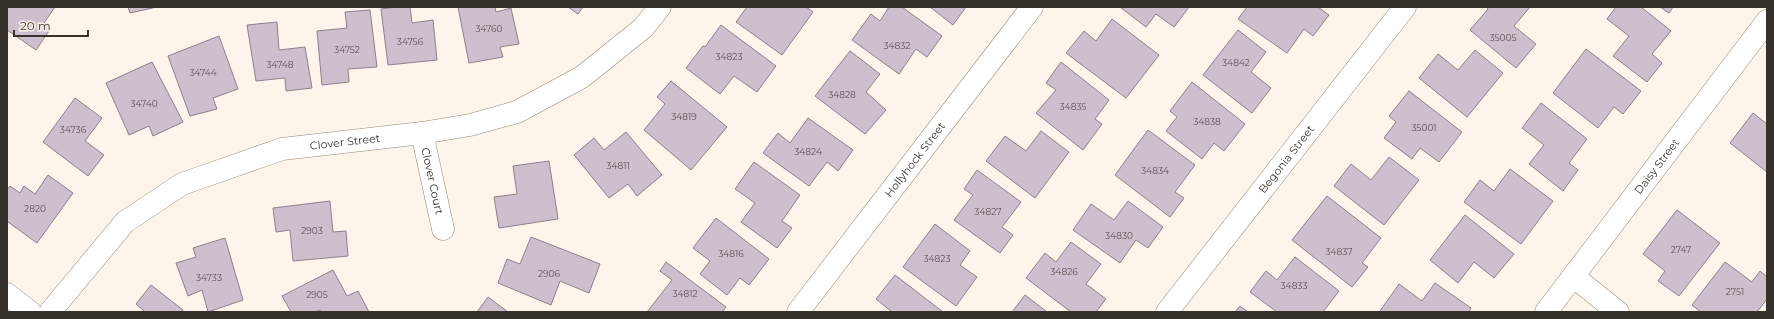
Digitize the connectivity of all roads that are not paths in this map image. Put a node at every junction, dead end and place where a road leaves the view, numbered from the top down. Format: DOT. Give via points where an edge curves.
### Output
graph roads {
  1 [pos="660,7"];
  2 [pos="1032,7"];
  3 [pos="1405,7"];
  4 [pos="1766,23"];
  5 [pos="422,133"];
  6 [pos="443,229"];
  7 [pos="1574,277"];
  8 [pos="7,294"];
  9 [pos="30,312"];
  10 [pos="50,312"];
  11 [pos="798,312"];
  12 [pos="1167,312"];
  13 [pos="1546,312"];
  14 [pos="1618,312"];
  1 -- 5 [label="street, Clover Street" via="643,28 582,77 517,112 470,125"];
  2 -- 11 [label="street, Hollyhock Street"];
  3 -- 12 [label="street, Begonia Street"];
  4 -- 7 [label="street, Daisy Street"];
  5 -- 6 [label="street, Clover Court"];
  5 -- 10 [label="street, Clover Street" via="282,149 182,184 125,222"];
  7 -- 13 [label="street, Daisy Street"];
  7 -- 14 [label="street"];
  8 -- 9 [label="street"];
}
